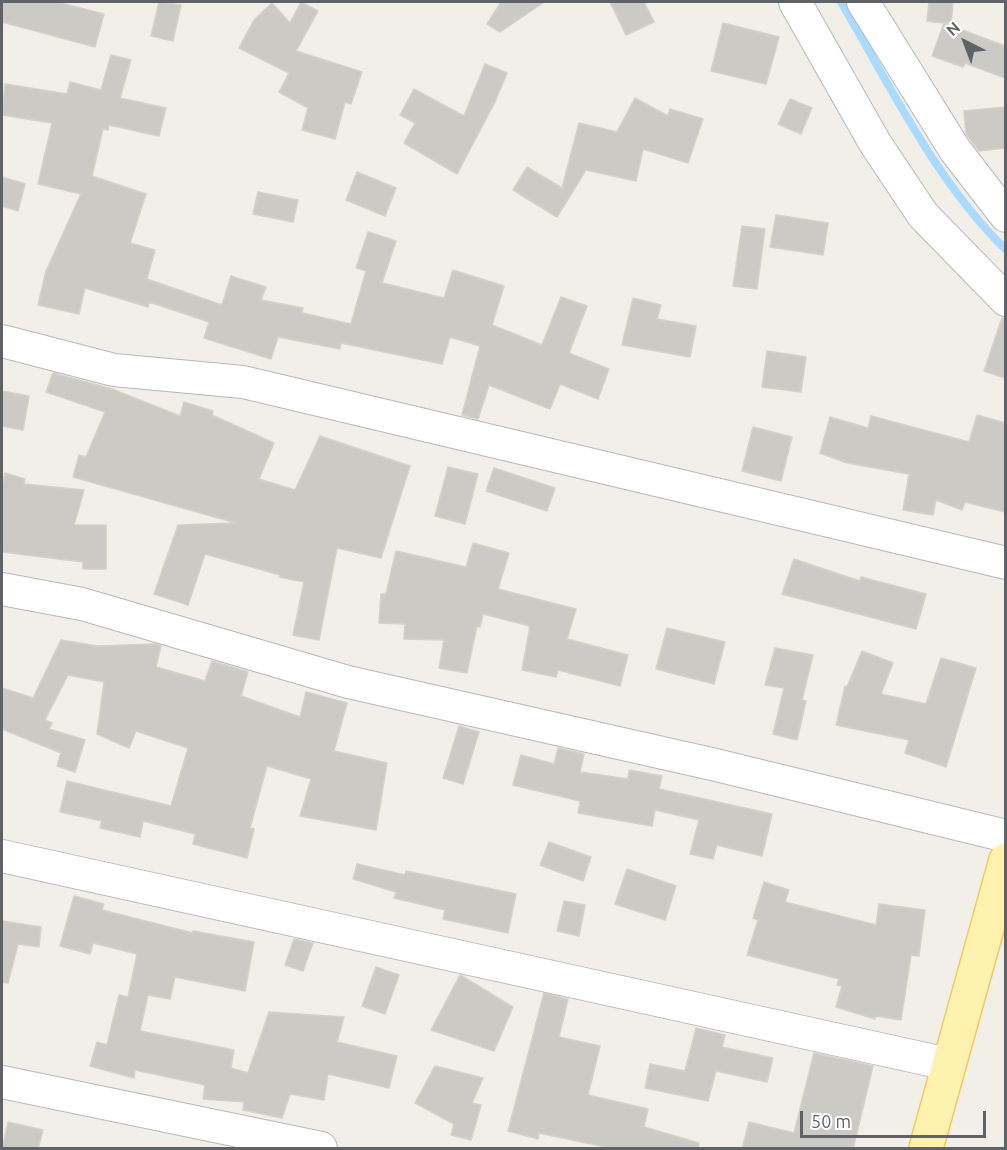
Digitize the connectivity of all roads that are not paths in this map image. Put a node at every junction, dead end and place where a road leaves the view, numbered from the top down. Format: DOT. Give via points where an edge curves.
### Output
graph roads {
  1 [pos="795,2"];
  2 [pos="863,2"];
  3 [pos="1005,216"];
  4 [pos="1005,300"];
  5 [pos="2,341"];
  6 [pos="1005,563"];
  7 [pos="2,589"];
  8 [pos="1005,836"];
  9 [pos="2,856"];
  10 [pos="1005,860"];
  11 [pos="948,1064"];
  12 [pos="2,1082"];
  13 [pos="321,1149"];
  14 [pos="926,1149"];
  1 -- 4 [label="street" via="875,143 923,215"];
  2 -- 3 [label="street" via="955,150"];
  5 -- 6 [label="street" via="114,370 243,382"];
  7 -- 8 [label="street" via="82,604 348,682 716,765"];
  9 -- 11 [label="street"];
  10 -- 11 [label="main road"];
  11 -- 14 [label="main road"];
  12 -- 13 [label="street"];
}
